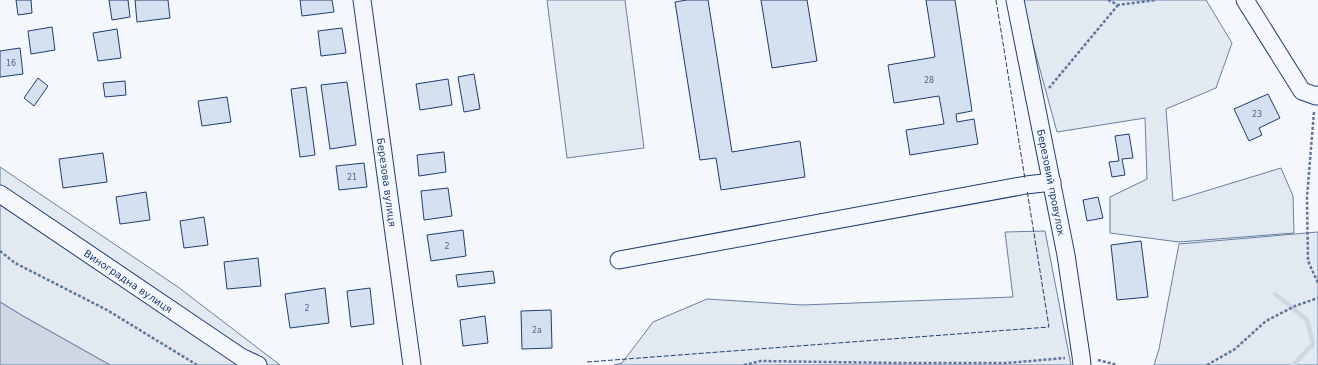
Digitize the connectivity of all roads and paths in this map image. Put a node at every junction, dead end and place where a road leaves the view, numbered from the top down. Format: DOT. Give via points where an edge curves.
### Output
graph roads {
  1 [pos="362,0"];
  2 [pos="1015,0"];
  3 [pos="1108,0"];
  4 [pos="1156,0"];
  5 [pos="1244,0"];
  6 [pos="1118,5"];
  7 [pos="1317,95"];
  8 [pos="1036,104"];
  9 [pos="1052,182"];
  10 [pos="0,194"];
  11 [pos="0,251"];
  12 [pos="619,260"];
  13 [pos="1318,283"];
  14 [pos="1318,298"];
  15 [pos="1081,361"];
  16 [pos="197,365"];
  17 [pos="258,365"];
  18 [pos="412,365"];
  19 [pos="744,365"];
  20 [pos="1117,365"];
  21 [pos="1208,365"];
  1 -- 18 [label="street, Березова вулиця"];
  2 -- 8 [label="street, Березовий провулок"];
  3 -- 6 [label="path"];
  4 -- 6 [label="path"];
  5 -- 7 [label="street" via="1302,91"];
  6 -- 8 [label="path"];
  7 -- 13 [label="path" via="1306,197 1308,261"];
  8 -- 9 [label="street, Березовий провулок"];
  9 -- 12 [label="street"];
  9 -- 15 [label="street, Березовий провулок" via="1066,255"];
  10 -- 17 [label="street, Виноградна вулиця" via="240,357"];
  11 -- 16 [label="path" via="15,263 108,310"];
  14 -- 21 [label="path" via="1266,321 1235,350"];
  15 -- 19 [label="path" via="761,362"];
  15 -- 20 [label="path"];
}
